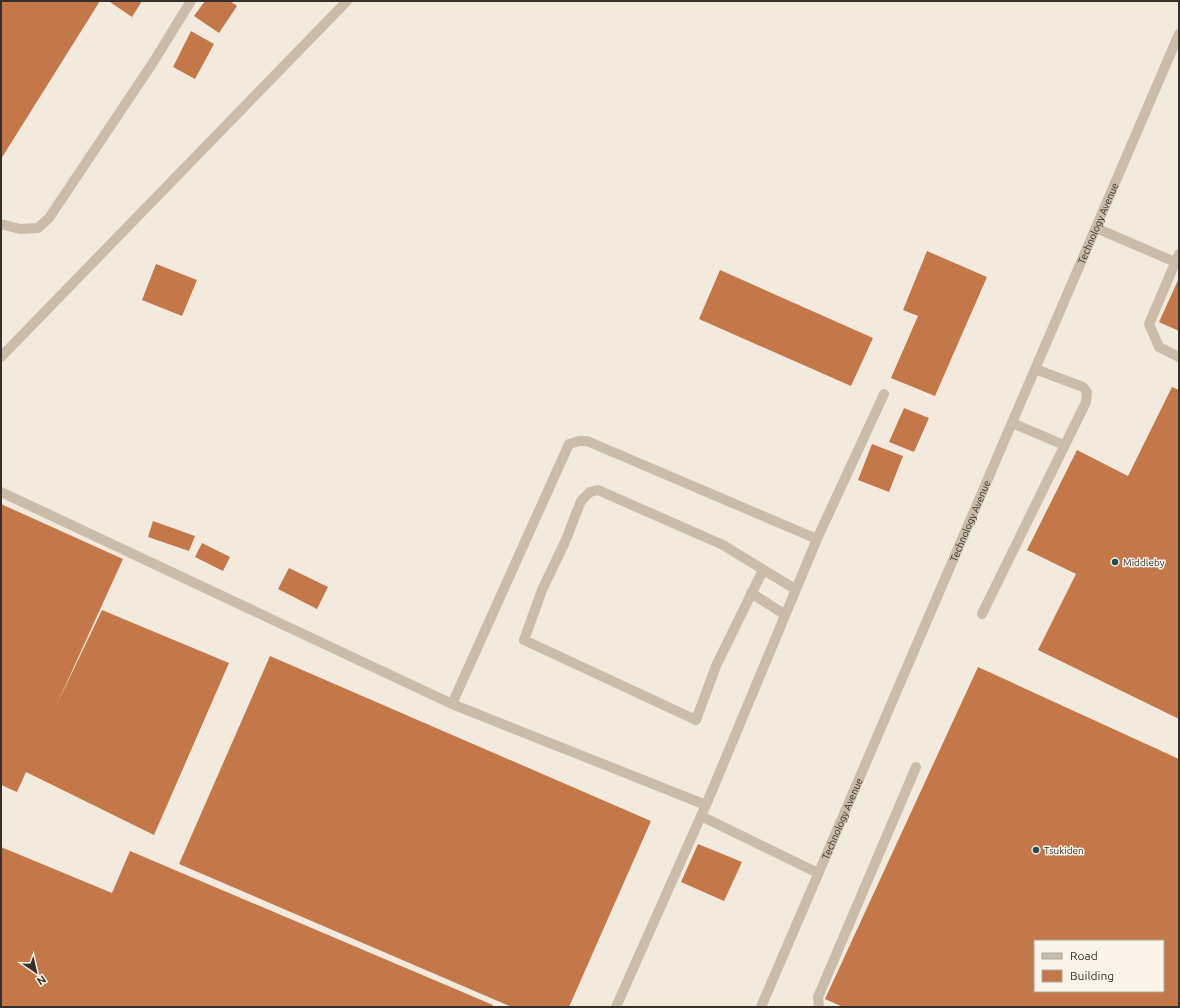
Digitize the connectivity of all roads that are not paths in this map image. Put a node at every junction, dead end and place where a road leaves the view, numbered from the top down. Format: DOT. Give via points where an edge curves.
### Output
graph roads {
  1 [pos="191,1"];
  2 [pos="347,1"];
  3 [pos="1179,34"];
  4 [pos="1,224"];
  5 [pos="1096,228"];
  6 [pos="1177,258"];
  7 [pos="1,357"];
  8 [pos="1179,357"];
  9 [pos="1035,369"];
  10 [pos="884,394"];
  11 [pos="1012,423"];
  12 [pos="1064,445"];
  13 [pos="1,492"];
  14 [pos="816,539"];
  15 [pos="763,570"];
  16 [pos="795,589"];
  17 [pos="751,593"];
  18 [pos="784,614"];
  19 [pos="982,614"];
  20 [pos="452,704"];
  21 [pos="916,767"];
  22 [pos="706,805"];
  23 [pos="701,816"];
  24 [pos="818,873"];
  25 [pos="616,1007"];
  26 [pos="761,1007"];
  27 [pos="819,1007"];
  1 -- 4 [label="street" via="49,218 38,228 20,229"];
  2 -- 7 [label="street"];
  3 -- 5 [label="street, Technology Avenue"];
  5 -- 6 [label="street"];
  5 -- 9 [label="street, Technology Avenue"];
  6 -- 8 [label="street" via="1148,324 1159,347"];
  9 -- 11 [label="street, Technology Avenue"];
  9 -- 12 [label="street" via="1084,387 1087,392 1086,402"];
  10 -- 14 [label="street"];
  11 -- 12 [label="street"];
  11 -- 24 [label="street, Technology Avenue"];
  12 -- 19 [label="street"];
  13 -- 20 [label="street"];
  14 -- 16 [label="street"];
  14 -- 20 [label="street" via="587,441 569,444"];
  15 -- 16 [label="street"];
  15 -- 17 [label="street"];
  15 -- 17 [label="street" via="709,539 598,490 590,492 581,500 565,542 542,590 524,640 696,720 716,666"];
  16 -- 18 [label="street"];
  17 -- 18 [label="street"];
  18 -- 22 [label="street"];
  20 -- 22 [label="street"];
  21 -- 27 [label="street" via="818,997"];
  22 -- 23 [label="street"];
  23 -- 24 [label="street"];
  23 -- 25 [label="street"];
  24 -- 26 [label="street, Technology Avenue"];
}
